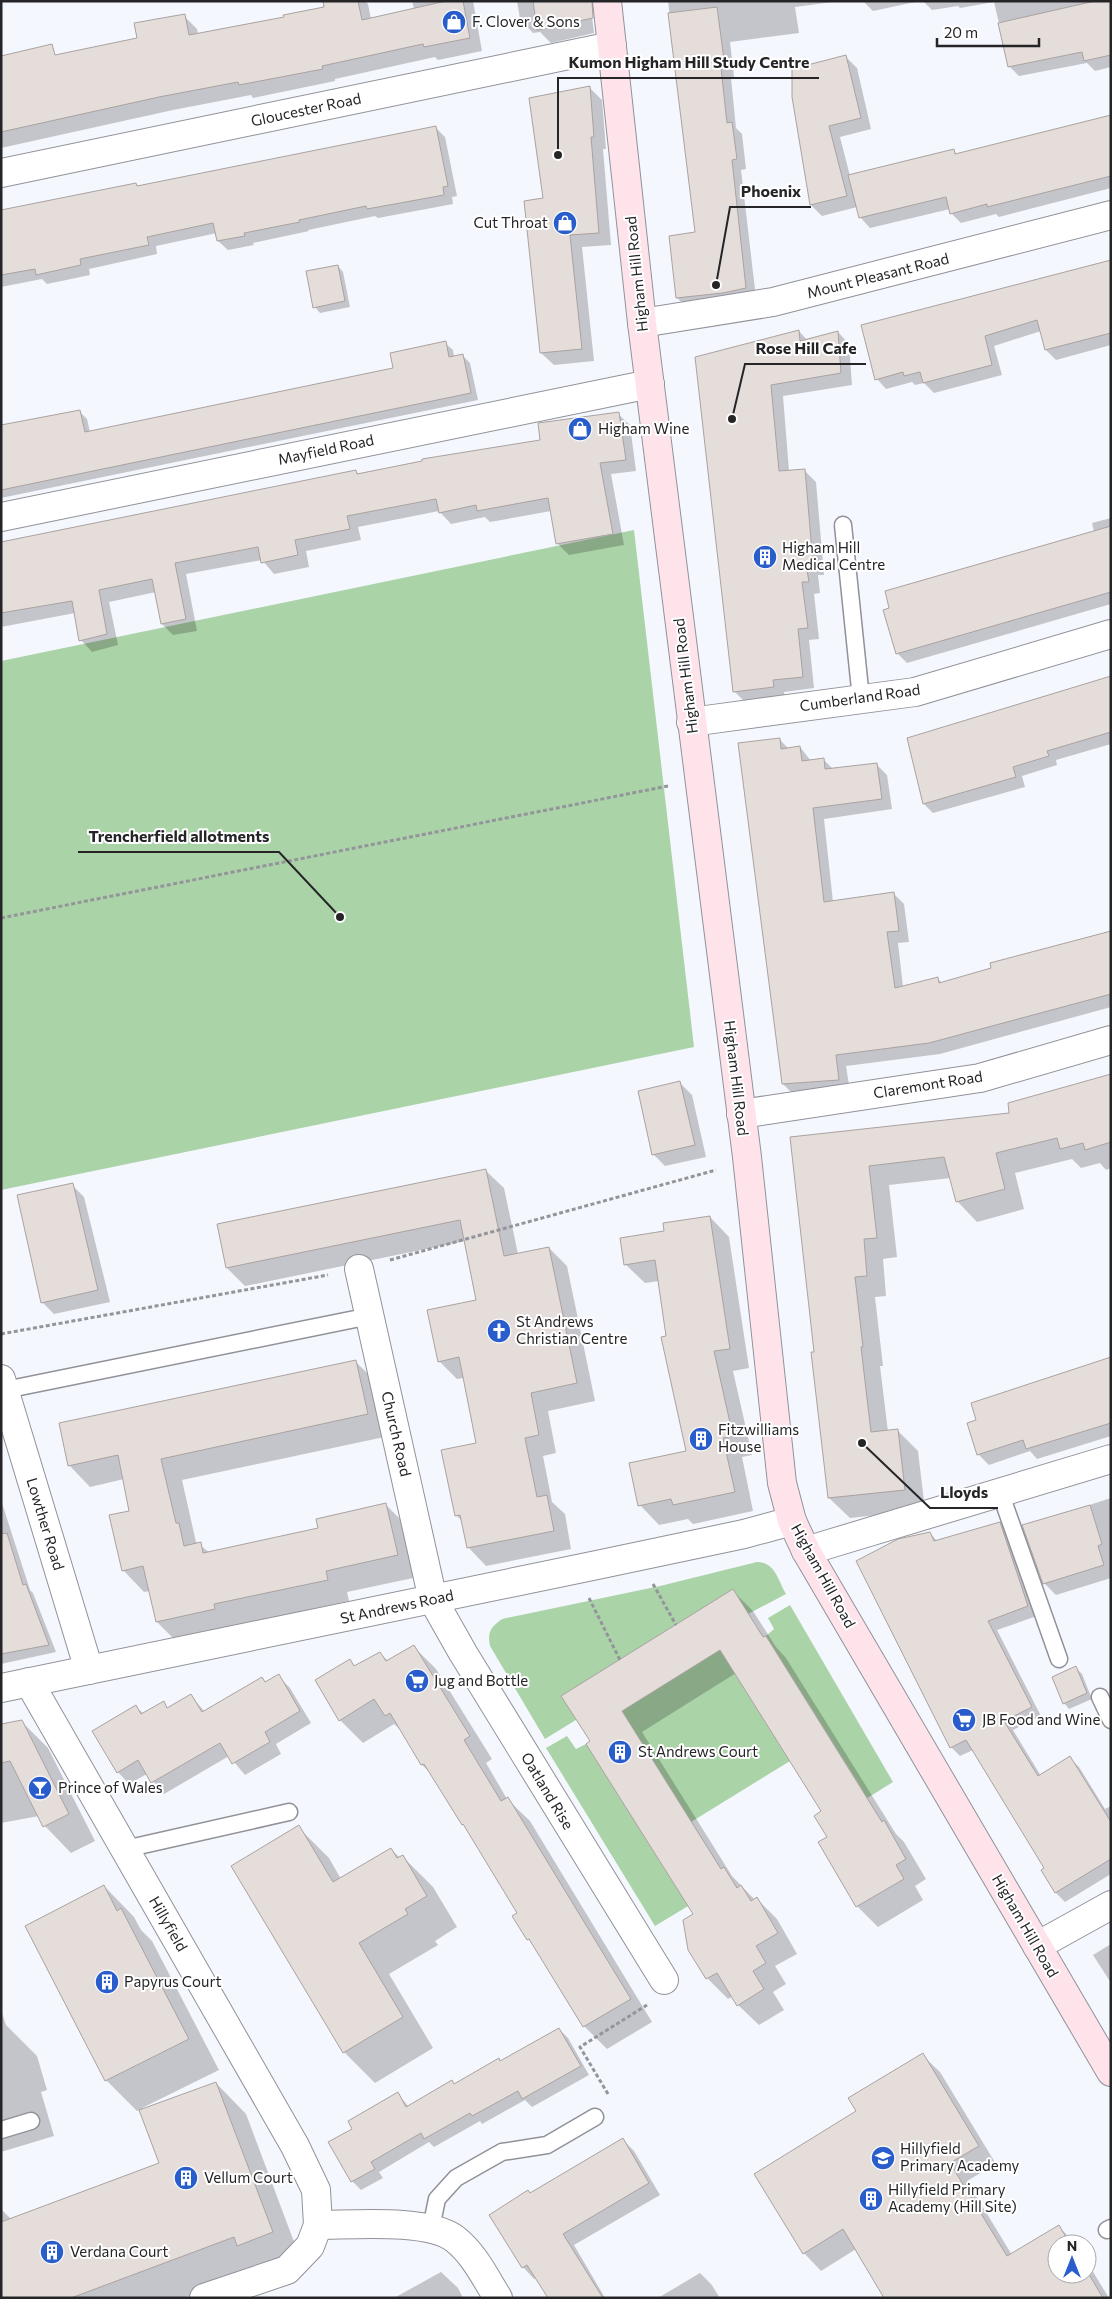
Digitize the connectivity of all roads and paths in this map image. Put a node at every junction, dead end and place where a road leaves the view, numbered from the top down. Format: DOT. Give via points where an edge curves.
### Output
graph roads {
  1 [pos="607,1"];
  2 [pos="612,46"];
  3 [pos="1,174"];
  4 [pos="1111,215"];
  5 [pos="642,323"];
  6 [pos="650,384"];
  7 [pos="1,517"];
  8 [pos="843,526"];
  9 [pos="1111,634"];
  10 [pos="861,699"];
  11 [pos="691,722"];
  12 [pos="698,780"];
  13 [pos="1,918"];
  14 [pos="1111,1040"];
  15 [pos="741,1114"];
  16 [pos="725,1167"];
  17 [pos="427,1248"];
  18 [pos="360,1269"];
  19 [pos="296,1280"];
  20 [pos="370,1316"];
  21 [pos="1,1334"];
  22 [pos="2,1387"];
  23 [pos="1111,1458"];
  24 [pos="1000,1492"];
  25 [pos="792,1521"];
  26 [pos="806,1551"];
  27 [pos="645,1555"];
  28 [pos="579,1569"];
  29 [pos="433,1600"];
  30 [pos="676,1625"];
  31 [pos="1059,1659"];
  32 [pos="620,1660"];
  33 [pos="89,1670"];
  34 [pos="28,1682"];
  35 [pos="1,1688"];
  36 [pos="1100,1697"];
  37 [pos="1111,1720"];
  38 [pos="289,1812"];
  39 [pos="125,1849"];
  40 [pos="1111,1905"];
  41 [pos="1037,1946"];
  42 [pos="664,1980"];
  43 [pos="1111,2072"];
  44 [pos="595,2116"];
  45 [pos="31,2121"];
  46 [pos="1,2130"];
  47 [pos="318,2225"];
  48 [pos="431,2228"];
  49 [pos="204,2298"];
  50 [pos="498,2298"];
  1 -- 2 [label="street, Higham Hill Road"];
  2 -- 3 [label="street, Gloucester Road"];
  2 -- 5 [label="street, Higham Hill Road"];
  4 -- 5 [label="street, Mount Pleasant Road" via="773,302"];
  5 -- 6 [label="street, Higham Hill Road"];
  6 -- 7 [label="street, Mayfield Road"];
  6 -- 11 [label="street, Higham Hill Road"];
  8 -- 10 [label="lane"];
  9 -- 10 [label="street, Cumberland Road" via="915,692"];
  10 -- 11 [label="street, Cumberland Road"];
  11 -- 12 [label="street, Higham Hill Road"];
  12 -- 13 [label="path"];
  12 -- 15 [label="street, Higham Hill Road"];
  14 -- 15 [label="street, Claremont Road" via="980,1078"];
  15 -- 25 [label="street, Higham Hill Road" via="782,1483"];
  16 -- 17 [label="path"];
  18 -- 20 [label="street, Church Road"];
  19 -- 21 [label="path"];
  20 -- 22 [label="lane"];
  20 -- 29 [label="street, Church Road"];
  22 -- 33 [label="street, Lowther Road"];
  23 -- 24 [label="street"];
  24 -- 26 [label="street"];
  24 -- 31 [label="lane"];
  25 -- 26 [label="street, Higham Hill Road"];
  25 -- 27 [label="street, St Andrews Road"];
  26 -- 41 [label="street, Higham Hill Road"];
  27 -- 28 [label="street, St Andrews Road"];
  27 -- 30 [label="path" via="654,1590"];
  28 -- 29 [label="street, St Andrews Road"];
  28 -- 32 [label="path" via="594,1612"];
  29 -- 33 [label="street, St Andrews Road"];
  29 -- 42 [label="street, Oatland Rise"];
  33 -- 34 [label="street, St Andrews Road"];
  34 -- 35 [label="street, St Andrews Road"];
  34 -- 39 [label="street, Hillyfield"];
  36 -- 37 [label="lane"];
  38 -- 39 [label="lane"];
  39 -- 47 [label="street, Hillyfield" via="295,2146 316,2190"];
  40 -- 41 [label="street"];
  41 -- 43 [label="street, Higham Hill Road"];
  42 -- 44 [label="path" via="659,1998 580,2047 614,2106"];
  44 -- 48 [label="lane" via="547,2144 502,2152 456,2178 438,2200"];
  45 -- 46 [label="lane"];
  47 -- 48 [label="street" via="379,2224"];
  47 -- 49 [label="street" via="310,2246 287,2270"];
  48 -- 50 [label="street" via="454,2238 472,2256"];
}
